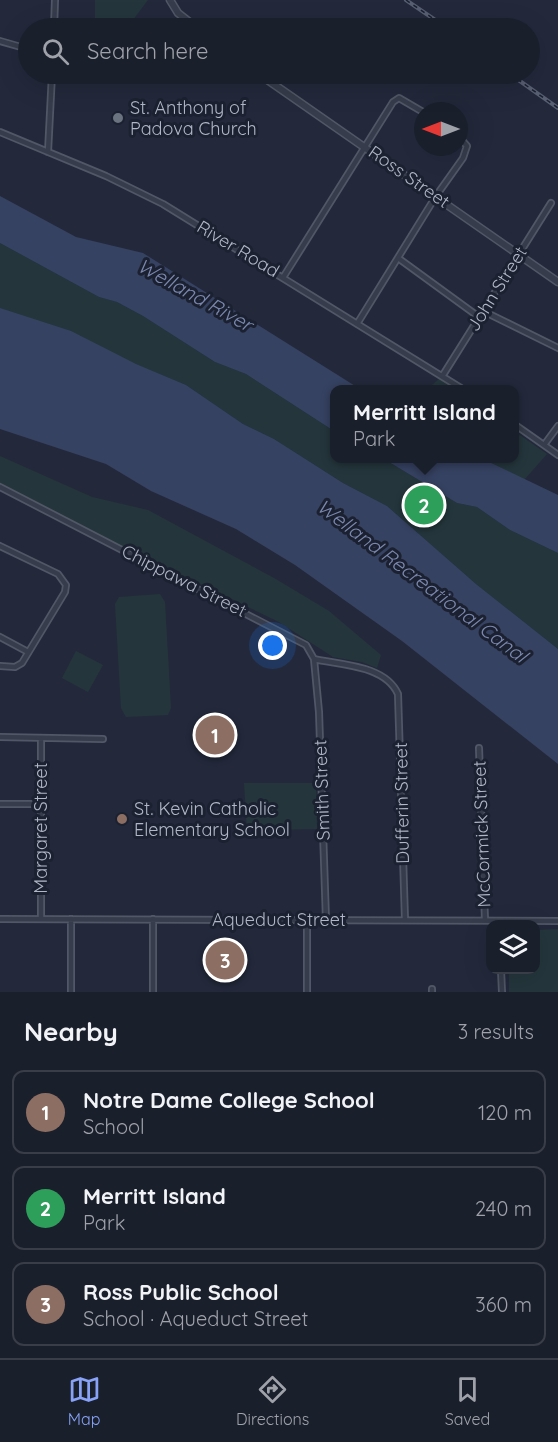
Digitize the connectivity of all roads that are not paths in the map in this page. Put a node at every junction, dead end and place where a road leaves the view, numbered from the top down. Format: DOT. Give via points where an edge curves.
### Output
graph roads {
  1 [pos="55,0"];
  2 [pos="170,0"];
  3 [pos="54,18"];
  4 [pos="184,18"];
  5 [pos="0,41"];
  6 [pos="18,46"];
  7 [pos="51,84"];
  8 [pos="274,84"];
  9 [pos="414,107"];
  10 [pos="0,132"];
  11 [pos="365,146"];
  12 [pos="48,152"];
  13 [pos="464,156"];
  14 [pos="436,196"];
  15 [pos="551,203"];
  16 [pos="519,255"];
  17 [pos="398,258"];
  18 [pos="284,276"];
  19 [pos="558,282"];
  20 [pos="481,314"];
  21 [pos="357,324"];
  22 [pos="558,348"];
  23 [pos="443,375"];
  24 [pos="457,385"];
  25 [pos="558,426"];
  26 [pos="519,428"];
  27 [pos="544,445"];
  28 [pos="558,455"];
  29 [pos="0,487"];
  30 [pos="0,546"];
  31 [pos="0,638"];
  32 [pos="28,652"];
  33 [pos="314,659"];
  34 [pos="0,666"];
  35 [pos="0,737"];
  36 [pos="41,738"];
  37 [pos="103,739"];
  38 [pos="480,748"];
  39 [pos="0,804"];
  40 [pos="40,804"];
  41 [pos="41,918"];
  42 [pos="0,919"];
  43 [pos="71,919"];
  44 [pos="153,919"];
  45 [pos="306,920"];
  46 [pos="326,920"];
  47 [pos="405,920"];
  48 [pos="485,920"];
  49 [pos="540,921"];
  50 [pos="558,921"];
  51 [pos="501,974"];
  52 [pos="71,992"];
  53 [pos="153,992"];
  54 [pos="307,992"];
  55 [pos="502,992"];
  1 -- 3 [label="street"];
  2 -- 4 [label="street"];
  5 -- 6 [label="street"];
  7 -- 12 [label="street"];
  8 -- 11 [label="street, Ross Street"];
  9 -- 11 [label="street" via="400,98 393,102"];
  10 -- 12 [label="street, River Road"];
  11 -- 14 [label="street, Ross Street"];
  11 -- 18 [label="street"];
  12 -- 18 [label="street, River Road" via="163,204 272,274"];
  13 -- 14 [label="street"];
  14 -- 16 [label="street, Ross Street"];
  14 -- 17 [label="street"];
  15 -- 16 [label="street, John Street"];
  16 -- 19 [label="street, Ross Street"];
  16 -- 20 [label="street, John Street"];
  17 -- 20 [label="street"];
  17 -- 21 [label="street"];
  18 -- 21 [label="street, River Road"];
  20 -- 22 [label="street"];
  20 -- 23 [label="street, John Street"];
  21 -- 23 [label="street, River Road"];
  23 -- 24 [label="street, River Road"];
  25 -- 27 [label="street"];
  26 -- 27 [label="street"];
  27 -- 28 [label="street"];
  29 -- 33 [label="street, Chippawa Street" via="292,637 306,645"];
  30 -- 32 [label="street" via="58,574 66,585"];
  31 -- 32 [label="street"];
  32 -- 34 [label="street" via="19,665"];
  33 -- 46 [label="street, Smith Street"];
  33 -- 47 [label="street, Dufferin Street" via="359,667 395,687 399,698"];
  35 -- 36 [label="street"];
  36 -- 37 [label="street"];
  36 -- 40 [label="street, Margaret Street"];
  38 -- 48 [label="street, McCormick Street"];
  39 -- 40 [label="street"];
  40 -- 41 [label="street, Margaret Street"];
  41 -- 42 [label="street, Aqueduct Street"];
  41 -- 43 [label="street, Aqueduct Street"];
  43 -- 44 [label="street, Aqueduct Street"];
  43 -- 52 [label="street"];
  44 -- 45 [label="street, Aqueduct Street"];
  44 -- 53 [label="street"];
  45 -- 46 [label="street, Aqueduct Street"];
  45 -- 54 [label="street"];
  46 -- 47 [label="street, Aqueduct Street"];
  47 -- 48 [label="street, Aqueduct Street"];
  49 -- 50 [label="street, Aqueduct Street"];
  51 -- 55 [label="street"];
}
